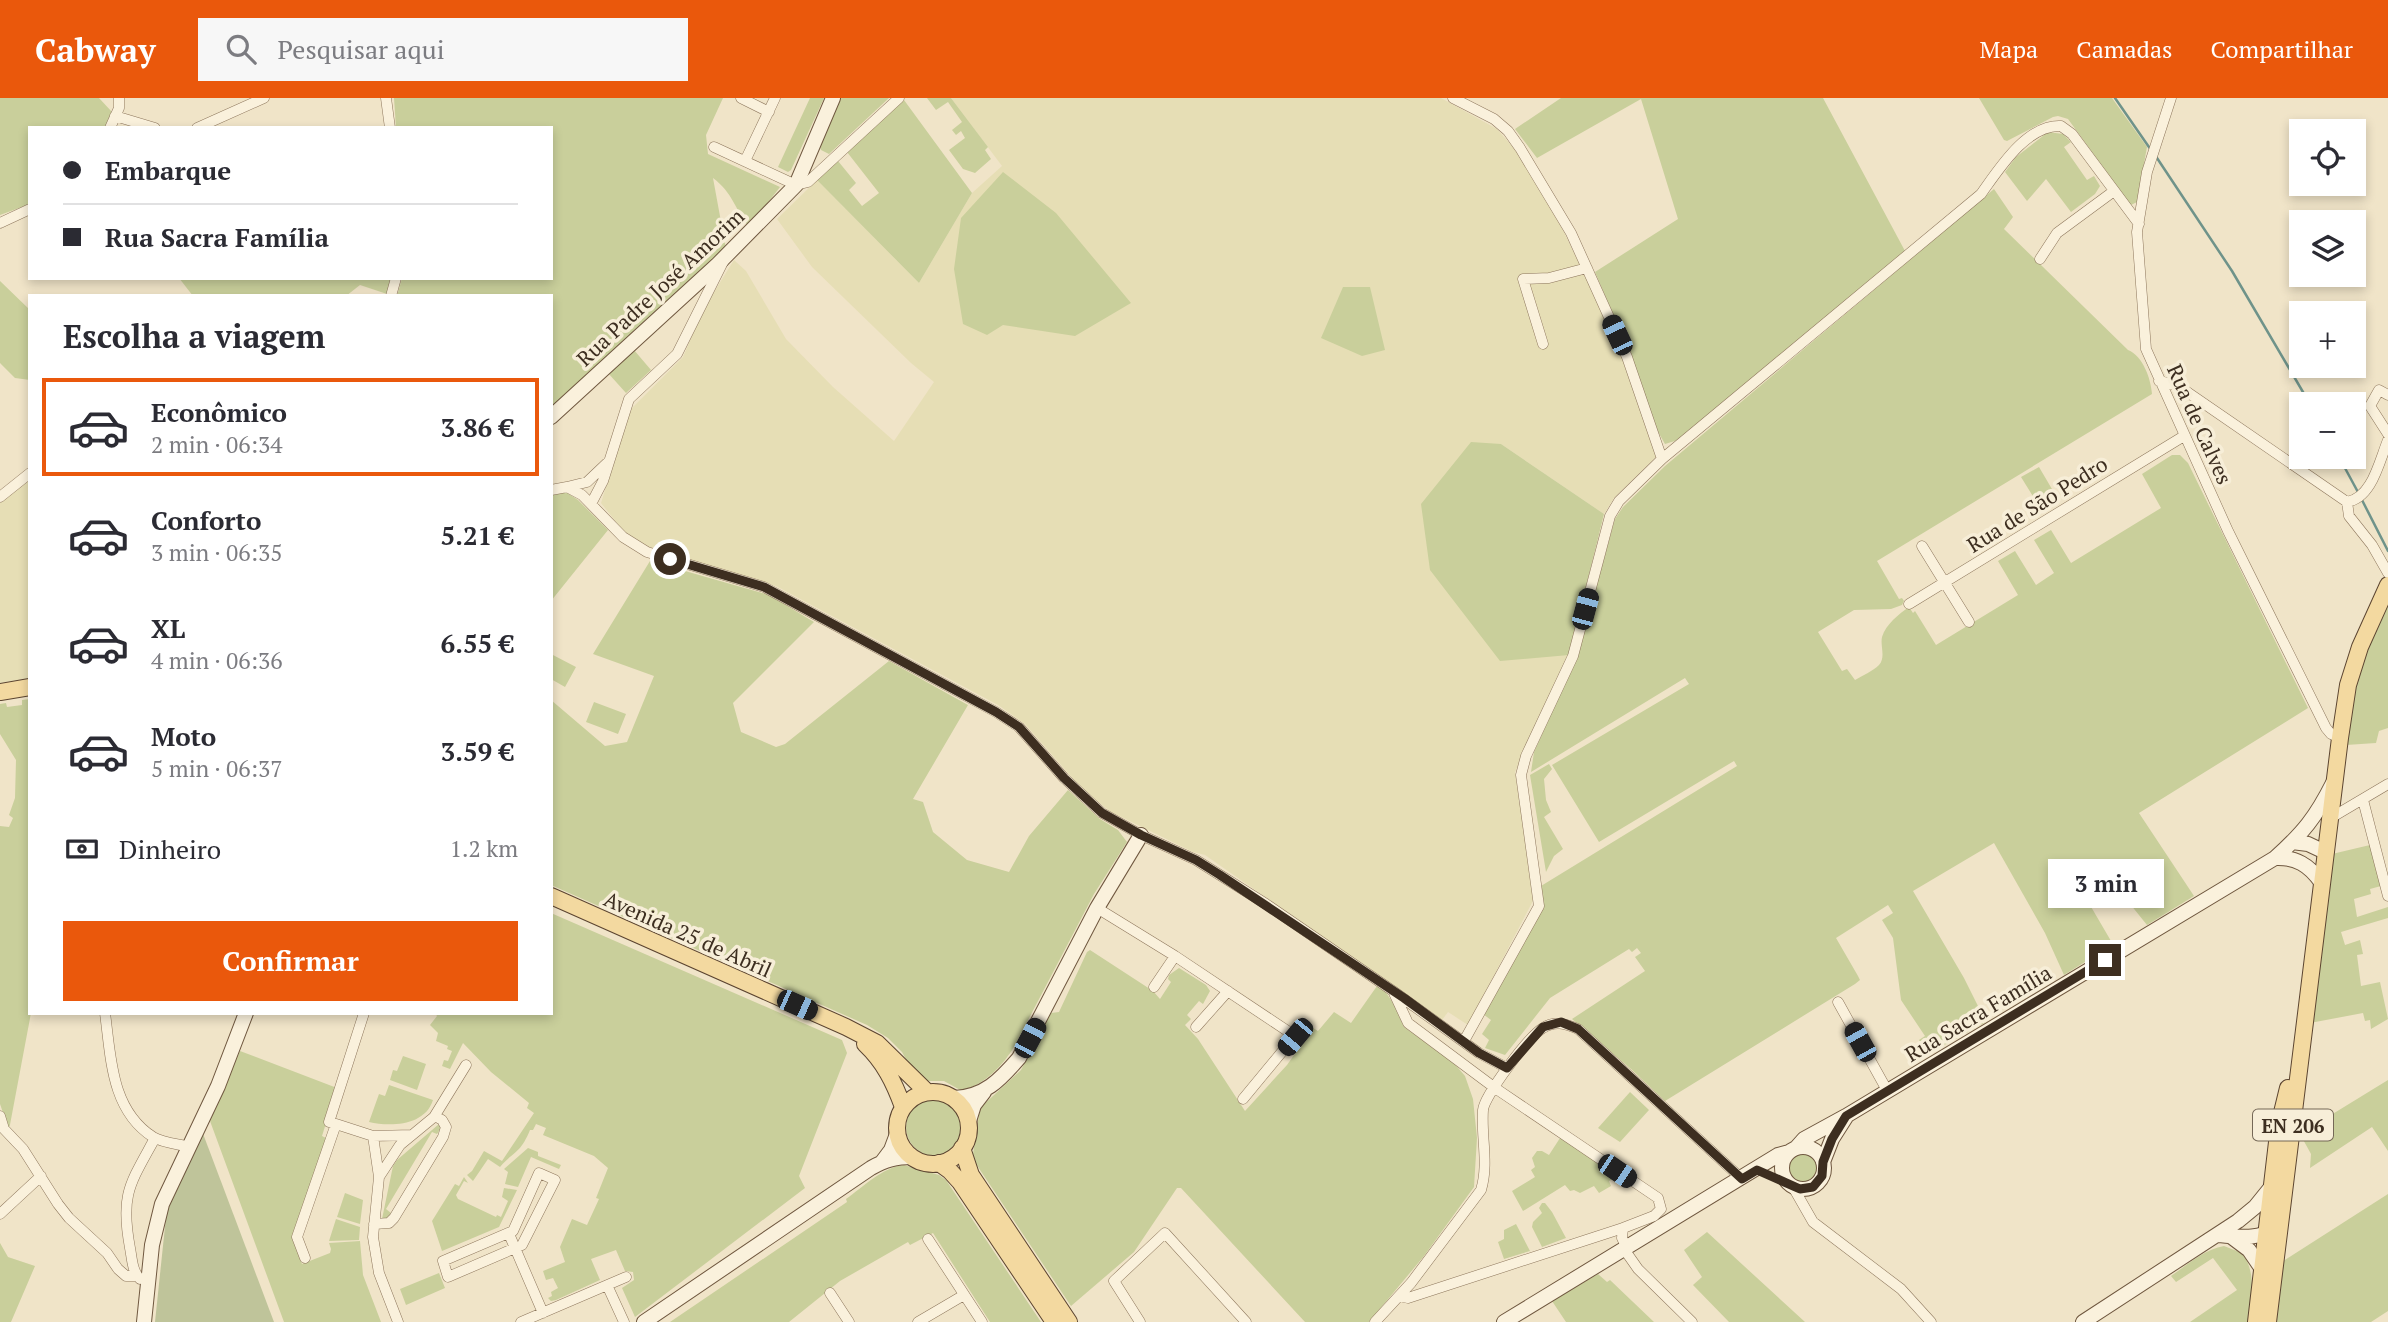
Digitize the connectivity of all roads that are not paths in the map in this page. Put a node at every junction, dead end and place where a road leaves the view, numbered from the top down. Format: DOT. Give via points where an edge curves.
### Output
graph roads {
  1 [pos="119,98"];
  2 [pos="264,98"];
  3 [pos="386,98"];
  4 [pos="741,98"];
  5 [pos="775,98"];
  6 [pos="833,98"];
  7 [pos="899,98"];
  8 [pos="1453,98"];
  9 [pos="2171,98"];
  10 [pos="769,112"];
  11 [pos="115,116"];
  12 [pos="111,126"];
  13 [pos="148,126"];
  14 [pos="202,126"];
  15 [pos="390,126"];
  16 [pos="814,144"];
  17 [pos="714,147"];
  18 [pos="832,160"];
  19 [pos="745,161"];
  20 [pos="796,185"];
  21 [pos="2114,191"];
  22 [pos="28,210"];
  23 [pos="0,223"];
  24 [pos="2138,224"];
  25 [pos="2040,259"];
  26 [pos="1587,268"];
  27 [pos="699,288"];
  28 [pos="696,313"];
  29 [pos="1543,344"];
  30 [pos="2159,381"];
  31 [pos="2388,396"];
  32 [pos="553,415"];
  33 [pos="2388,434"];
  34 [pos="2184,436"];
  35 [pos="2388,440"];
  36 [pos="1662,459"];
  37 [pos="606,464"];
  38 [pos="28,475"];
  39 [pos="567,487"];
  40 [pos="553,490"];
  41 [pos="0,497"];
  42 [pos="589,501"];
  43 [pos="2347,502"];
  44 [pos="1922,547"];
  45 [pos="2388,573"];
  46 [pos="1945,583"];
  47 [pos="2388,586"];
  48 [pos="1909,604"];
  49 [pos="1969,622"];
  50 [pos="28,687"];
  51 [pos="0,692"];
  52 [pos="2340,738"];
  53 [pos="2333,782"];
  54 [pos="2388,784"];
  55 [pos="2363,800"];
  56 [pos="2329,819"];
  57 [pos="1141,835"];
  58 [pos="2295,845"];
  59 [pos="2325,852"];
  60 [pos="2321,882"];
  61 [pos="2388,896"];
  62 [pos="553,897"];
  63 [pos="1097,908"];
  64 [pos="1175,956"];
  65 [pos="1154,987"];
  66 [pos="1228,991"];
  67 [pos="1393,991"];
  68 [pos="1838,1002"];
  69 [pos="105,1015"];
  70 [pos="245,1015"];
  71 [pos="363,1015"];
  72 [pos="846,1027"];
  73 [pos="1196,1027"];
  74 [pos="2302,1031"];
  75 [pos="1464,1041"];
  76 [pos="466,1065"];
  77 [pos="1507,1068"];
  78 [pos="1495,1088"];
  79 [pos="985,1091"];
  80 [pos="927,1092"];
  81 [pos="1888,1092"];
  82 [pos="954,1098"];
  83 [pos="1243,1099"];
  84 [pos="903,1107"];
  85 [pos="0,1116"];
  86 [pos="435,1116"];
  87 [pos="1846,1116"];
  88 [pos="969,1121"];
  89 [pos="336,1124"];
  90 [pos="897,1134"];
  91 [pos="412,1135"];
  92 [pos="373,1136"];
  93 [pos="155,1139"];
  94 [pos="190,1147"];
  95 [pos="962,1148"];
  96 [pos="1793,1150"];
  97 [pos="912,1157"];
  98 [pos="882,1161"];
  99 [pos="1823,1162"];
  100 [pos="939,1163"];
  101 [pos="1757,1170"];
  102 [pos="41,1176"];
  103 [pos="379,1177"];
  104 [pos="1742,1179"];
  105 [pos="1789,1184"];
  106 [pos="2272,1186"];
  107 [pos="0,1214"];
  108 [pos="2238,1221"];
  109 [pos="374,1224"];
  110 [pos="1623,1228"];
  111 [pos="2271,1228"];
  112 [pos="509,1234"];
  113 [pos="2223,1235"];
  114 [pos="928,1239"];
  115 [pos="1626,1248"];
  116 [pos="516,1249"];
  117 [pos="305,1258"];
  118 [pos="2262,1269"];
  119 [pos="626,1277"];
  120 [pos="142,1279"];
  121 [pos="607,1285"];
  122 [pos="830,1293"];
  123 [pos="964,1295"];
  124 [pos="1399,1296"];
  125 [pos="543,1313"];
  126 [pos="2268,1315"];
  127 [pos="144,1322"];
  128 [pos="398,1322"];
  129 [pos="521,1322"];
  130 [pos="624,1322"];
  131 [pos="644,1322"];
  132 [pos="849,1322"];
  133 [pos="918,1322"];
  134 [pos="982,1322"];
  135 [pos="1054,1322"];
  136 [pos="1069,1322"];
  137 [pos="1140,1322"];
  138 [pos="1246,1322"];
  139 [pos="1375,1322"];
  140 [pos="1504,1322"];
  141 [pos="1692,1322"];
  142 [pos="1931,1322"];
  143 [pos="2083,1322"];
  144 [pos="2256,1322"];
  1 -- 11 [label="street"];
  2 -- 14 [label="street"];
  3 -- 15 [label="street"];
  4 -- 10 [label="street"];
  5 -- 10 [label="street"];
  6 -- 16 [label="street"];
  7 -- 18 [label="street"];
  8 -- 26 [label="street" via="1508,131 1571,233"];
  9 -- 24 [label="street, Rua de Calves" via="2147,172"];
  10 -- 19 [label="street"];
  11 -- 12 [label="street"];
  11 -- 13 [label="street"];
  16 -- 18 [label="street" via="820,155"];
  16 -- 20 [label="street"];
  17 -- 19 [label="street"];
  18 -- 20 [label="street" via="808,182"];
  19 -- 20 [label="street"];
  20 -- 27 [label="street, Rua Padre José Amorim"];
  21 -- 24 [label="street"];
  21 -- 25 [label="street" via="2057,233"];
  21 -- 36 [label="street" via="2072,134 2061,125 2044,128 2012,151 1981,194"];
  22 -- 23 [label="street"];
  24 -- 30 [label="street, Rua de Calves" via="2146,349"];
  26 -- 29 [label="street" via="1523,279"];
  26 -- 36 [label="street" via="1627,357"];
  27 -- 28 [label="street"];
  27 -- 28 [label="street"];
  27 -- 32 [label="street, Rua Padre José Amorim"];
  28 -- 37 [label="street" via="677,354 629,399"];
  30 -- 34 [label="street, Rua de Calves"];
  30 -- 43 [label="street" via="2176,384"];
  31 -- 33 [label="street" via="2379,390 2370,406"];
  34 -- 46 [label="street, Rua de São Pedro"];
  34 -- 52 [label="street, Rua de Calves" via="2326,728"];
  35 -- 43 [label="street" via="2365,493"];
  36 -- 75 [label="street" via="1610,516 1573,656 1527,756 1521,775 1539,906"];
  37 -- 39 [label="street" via="587,482"];
  37 -- 42 [label="street" via="603,481"];
  38 -- 41 [label="street"];
  39 -- 40 [label="street"];
  39 -- 42 [label="street"];
  42 -- 57 [label="street" via="623,537 647,552 764,587 996,712 1019,727 1102,813"];
  43 -- 45 [label="street" via="2348,516"];
  44 -- 46 [label="street"];
  46 -- 48 [label="street, Rua de São Pedro"];
  46 -- 49 [label="street"];
  47 -- 52 [label="main road, EN 206" via="2360,647 2348,685"];
  50 -- 51 [label="main road"];
  52 -- 53 [label="main road, EN 206"];
  53 -- 56 [label="main road, EN 206"];
  53 -- 58 [label="street"];
  54 -- 55 [label="street"];
  55 -- 56 [label="street"];
  55 -- 61 [label="street"];
  56 -- 58 [label="street"];
  56 -- 59 [label="main road, EN 206"];
  57 -- 63 [label="street"];
  57 -- 67 [label="street" via="1196,860"];
  58 -- 59 [label="street" via="2308,844"];
  58 -- 60 [label="street"];
  58 -- 81 [label="street, Rua Sacra Família"];
  59 -- 60 [label="main road, EN 206"];
  60 -- 74 [label="main road, EN 206"];
  62 -- 72 [label="main road, Avenida 25 de Abril"];
  63 -- 64 [label="street"];
  63 -- 79 [label="street" via="1019,1058"];
  64 -- 65 [label="street"];
  64 -- 66 [label="street"];
  66 -- 73 [label="street"];
  66 -- 83 [label="street" via="1295,1037"];
  67 -- 75 [label="street"];
  67 -- 78 [label="street" via="1408,1023"];
  68 -- 81 [label="street"];
  69 -- 93 [label="street" via="120,1101"];
  70 -- 94 [label="street"];
  71 -- 89 [label="street" via="329,1122"];
  72 -- 80 [label="main road, Avenida 25 de Abril" via="877,1043"];
  72 -- 84 [label="main road, Avenida 25 de Abril" via="887,1070"];
  74 -- 106 [label="main road, EN 206" via="2279,1125"];
  74 -- 111 [label="main road, EN 206"];
  75 -- 77 [label="street"];
  76 -- 86 [label="street"];
  77 -- 78 [label="street"];
  77 -- 104 [label="street" via="1543,1027 1561,1022 1578,1029"];
  78 -- 110 [label="street" via="1658,1198 1661,1209 1654,1216"];
  78 -- 124 [label="street" via="1483,1107 1486,1173 1481,1190"];
  79 -- 82 [label="street"];
  79 -- 88 [label="street"];
  80 -- 82 [label="main road"];
  80 -- 84 [label="main road" via="917,1094"];
  81 -- 87 [label="street, Rua Sacra Família"];
  82 -- 88 [label="main road"];
  84 -- 90 [label="main road"];
  85 -- 102 [label="street" via="4,1129"];
  86 -- 91 [label="street"];
  86 -- 109 [label="street" via="446,1127 443,1137 394,1218"];
  87 -- 96 [label="street, Rua Sacra Família"];
  87 -- 99 [label="street"];
  88 -- 95 [label="main road"];
  89 -- 92 [label="street"];
  89 -- 117 [label="street" via="297,1237"];
  90 -- 97 [label="main road"];
  90 -- 98 [label="street"];
  91 -- 92 [label="street"];
  91 -- 103 [label="street"];
  92 -- 103 [label="street"];
  93 -- 94 [label="street"];
  93 -- 120 [label="street" via="134,1176 126,1209 125,1223"];
  94 -- 120 [label="street" via="162,1204"];
  95 -- 100 [label="main road"];
  95 -- 136 [label="main road" via="971,1175"];
  96 -- 99 [label="street" via="1810,1148"];
  96 -- 101 [label="street, Rua Sacra Família"];
  96 -- 105 [label="street" via="1782,1163"];
  97 -- 98 [label="street"];
  97 -- 100 [label="main road"];
  98 -- 131 [label="street"];
  99 -- 105 [label="street" via="1822,1176 1813,1187 1800,1189"];
  100 -- 135 [label="main road" via="960,1182"];
  101 -- 104 [label="street, Rua Sacra Família"];
  101 -- 105 [label="street"];
  102 -- 107 [label="street"];
  102 -- 120 [label="street" via="69,1217 118,1269"];
  103 -- 109 [label="street"];
  104 -- 115 [label="street, Rua Sacra Família"];
  105 -- 142 [label="street" via="1813,1222 1901,1289"];
  106 -- 108 [label="street"];
  106 -- 111 [label="main road, EN 206"];
  108 -- 111 [label="street"];
  108 -- 113 [label="street"];
  109 -- 128 [label="street" via="379,1273"];
  110 -- 115 [label="street"];
  110 -- 124 [label="street" via="1408,1298"];
  111 -- 113 [label="street" via="2255,1236"];
  111 -- 118 [label="main road, EN 206"];
  111 -- 126 [label="main road, EN 206"];
  112 -- 116 [label="street"];
  112 -- 116 [label="street" via="443,1261 448,1277"];
  112 -- 116 [label="street" via="539,1173 555,1180"];
  113 -- 118 [label="street" via="2249,1250"];
  113 -- 143 [label="street"];
  114 -- 123 [label="street"];
  115 -- 140 [label="street, Rua Sacra Família"];
  115 -- 141 [label="street" via="1638,1269"];
  116 -- 125 [label="street"];
  118 -- 144 [label="main road, EN 206"];
  119 -- 121 [label="street"];
  120 -- 127 [label="street"];
  121 -- 125 [label="street"];
  121 -- 130 [label="street"];
  122 -- 132 [label="street"];
  123 -- 133 [label="street"];
  123 -- 134 [label="street"];
  124 -- 139 [label="street"];
  125 -- 129 [label="street"];
  137 -- 138 [label="street" via="1114,1281 1165,1233"];
}
